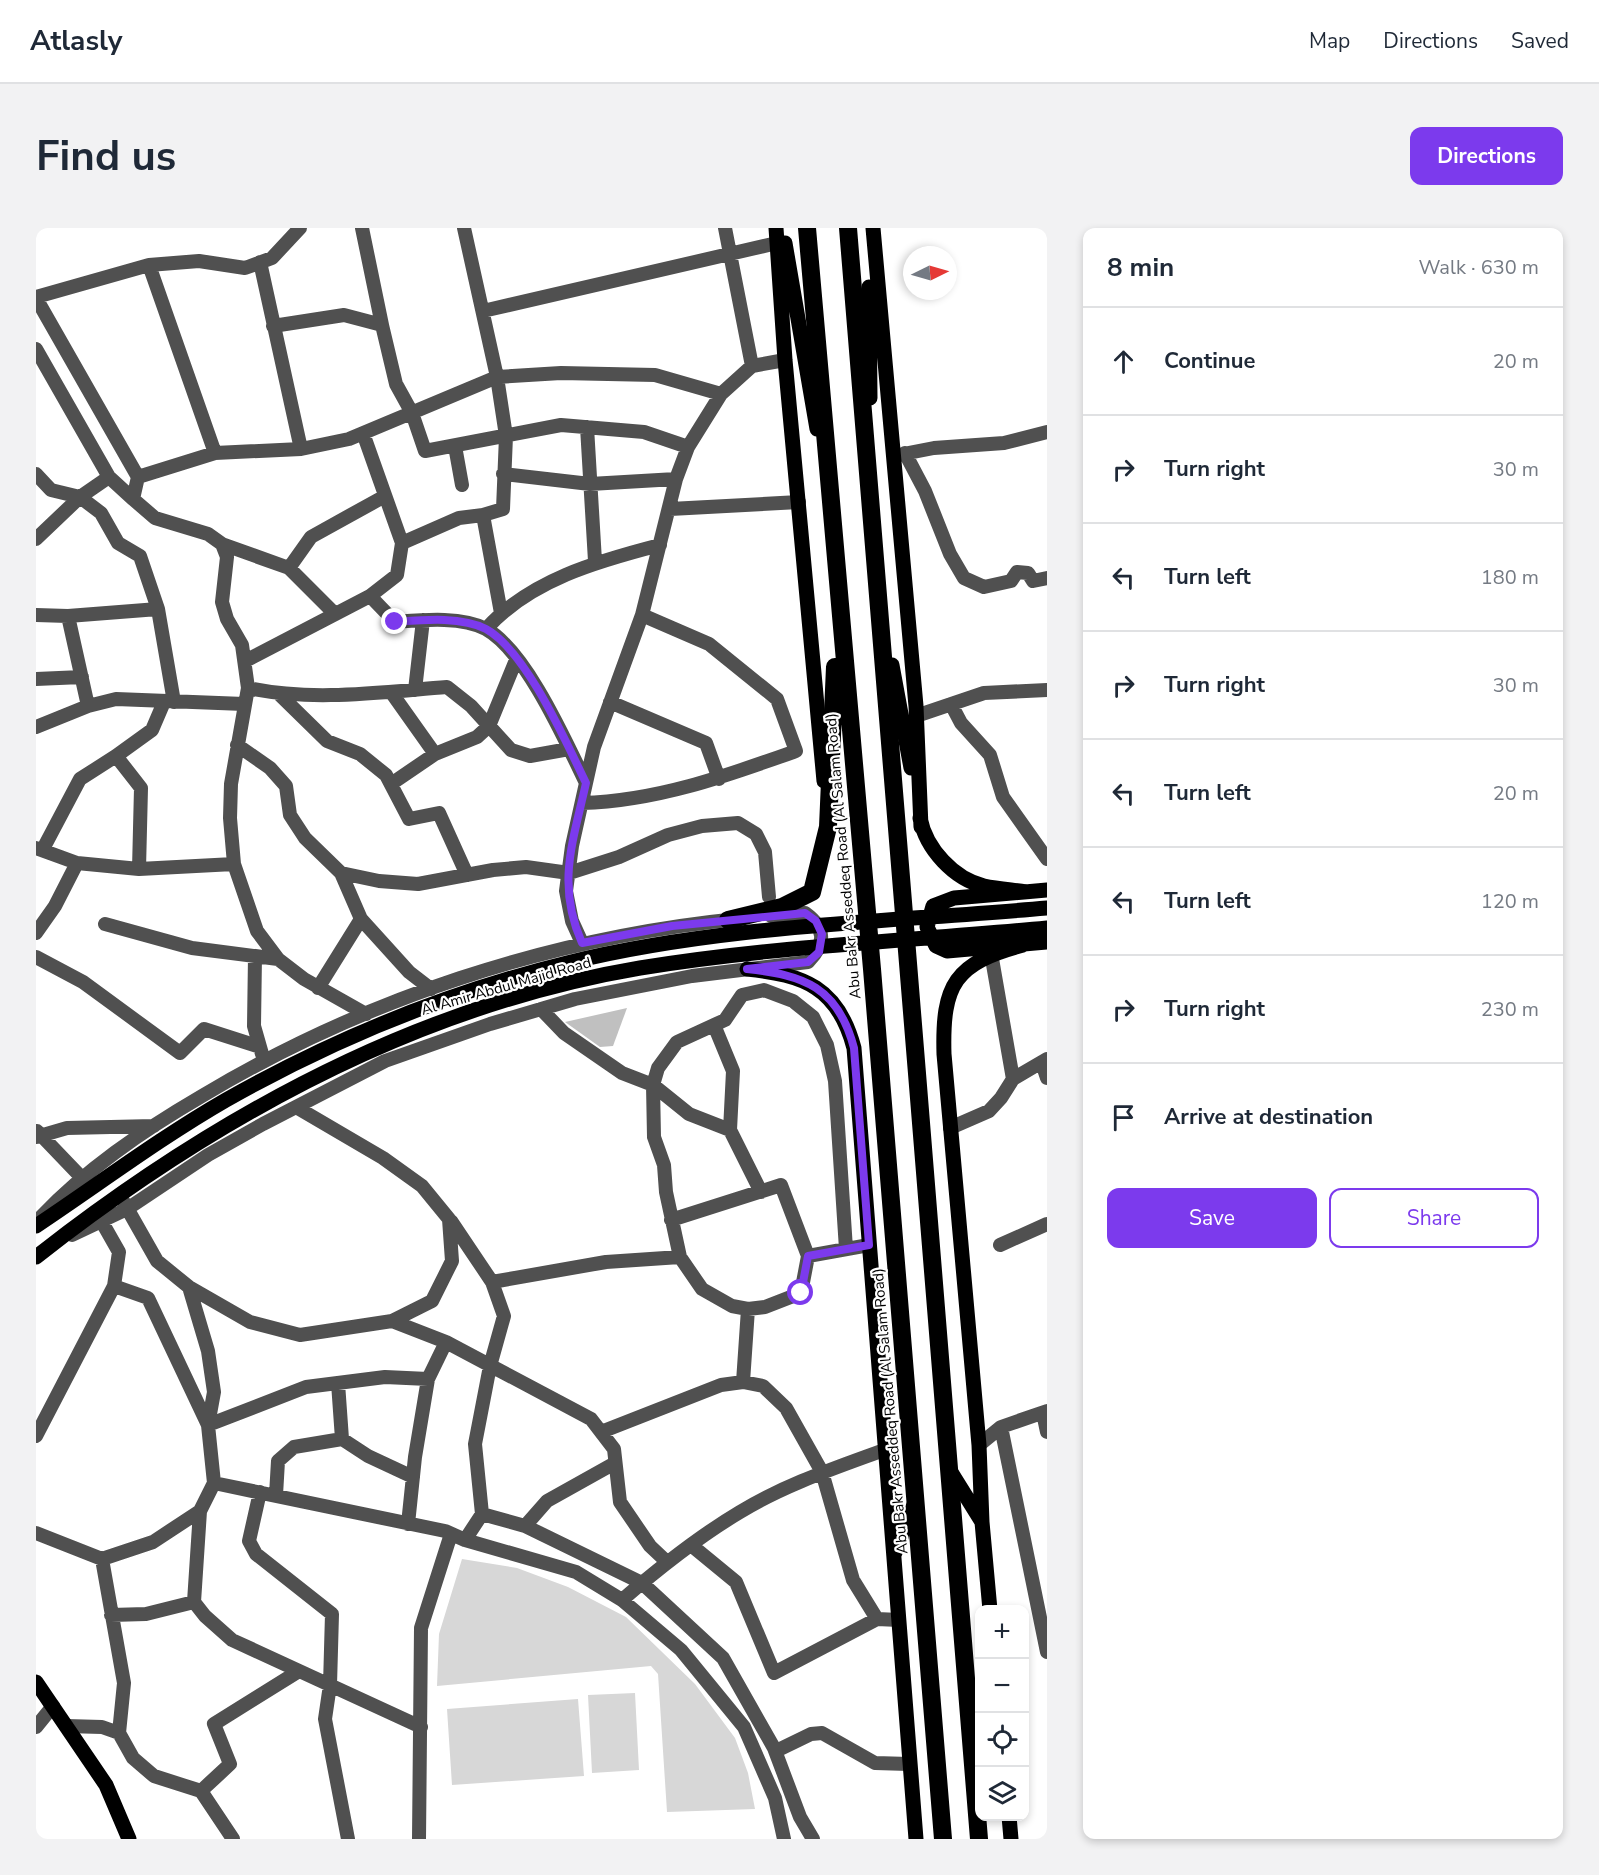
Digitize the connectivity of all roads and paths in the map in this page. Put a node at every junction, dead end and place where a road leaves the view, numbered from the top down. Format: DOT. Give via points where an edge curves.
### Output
graph roads {
  1 [pos="300,228"];
  2 [pos="362,228"];
  3 [pos="464,228"];
  4 [pos="725,228"];
  5 [pos="807,228"];
  6 [pos="848,228"];
  7 [pos="868,228"];
  8 [pos="873,228"];
  9 [pos="778,233"];
  10 [pos="730,254"];
  11 [pos="260,262"];
  12 [pos="149,265"];
  13 [pos="36,297"];
  14 [pos="483,311"];
  15 [pos="382,325"];
  16 [pos="273,327"];
  17 [pos="36,349"];
  18 [pos="785,360"];
  19 [pos="752,366"];
  20 [pos="496,377"];
  21 [pos="721,394"];
  22 [pos="412,413"];
  23 [pos="587,427"];
  24 [pos="1047,432"];
  25 [pos="363,433"];
  26 [pos="506,436"];
  27 [pos="455,446"];
  28 [pos="688,447"];
  29 [pos="301,449"];
  30 [pos="215,453"];
  31 [pos="899,455"];
  32 [pos="36,474"];
  33 [pos="503,474"];
  34 [pos="109,477"];
  35 [pos="138,477"];
  36 [pos="676,479"];
  37 [pos="590,483"];
  38 [pos="462,484"];
  39 [pos="385,496"];
  40 [pos="80,497"];
  41 [pos="872,497"];
  42 [pos="133,499"];
  43 [pos="799,502"];
  44 [pos="830,504"];
  45 [pos="670,509"];
  46 [pos="483,515"];
  47 [pos="36,539"];
  48 [pos="402,543"];
  49 [pos="222,544"];
  50 [pos="660,545"];
  51 [pos="595,561"];
  52 [pos="289,568"];
  53 [pos="1040,580"];
  54 [pos="370,596"];
  55 [pos="880,597"];
  56 [pos="838,600"];
  57 [pos="158,609"];
  58 [pos="501,613"];
  59 [pos="335,614"];
  60 [pos="36,615"];
  61 [pos="642,615"];
  62 [pos="68,616"];
  63 [pos="423,620"];
  64 [pos="486,629"];
  65 [pos="516,660"];
  66 [pos="245,661"];
  67 [pos="82,677"];
  68 [pos="36,679"];
  69 [pos="248,688"];
  70 [pos="415,690"];
  71 [pos="1047,690"];
  72 [pos="391,692"];
  73 [pos="280,695"];
  74 [pos="169,702"];
  75 [pos="610,702"];
  76 [pos="244,704"];
  77 [pos="951,704"];
  78 [pos="88,706"];
  79 [pos="916,716"];
  80 [pos="489,726"];
  81 [pos="36,728"];
  82 [pos="237,746"];
  83 [pos="569,749"];
  84 [pos="435,754"];
  85 [pos="116,756"];
  86 [pos="719,779"];
  87 [pos="586,783"];
  88 [pos="391,784"];
  89 [pos="582,803"];
  90 [pos="828,827"];
  91 [pos="921,827"];
  92 [pos="40,848"];
  93 [pos="1047,859"];
  94 [pos="76,863"];
  95 [pos="234,864"];
  96 [pos="139,869"];
  97 [pos="341,873"];
  98 [pos="569,873"];
  99 [pos="467,875"];
  100 [pos="1047,890"];
  101 [pos="1026,892"];
  102 [pos="769,897"];
  103 [pos="1047,908"];
  104 [pos="361,919"];
  105 [pos="728,920"];
  106 [pos="105,924"];
  107 [pos="1047,928"];
  108 [pos="36,933"];
  109 [pos="1047,942"];
  110 [pos="582,943"];
  111 [pos="1023,945"];
  112 [pos="991,953"];
  113 [pos="255,956"];
  114 [pos="36,957"];
  115 [pos="278,959"];
  116 [pos="747,969"];
  117 [pos="318,988"];
  118 [pos="431,988"];
  119 [pos="540,1009"];
  120 [pos="366,1014"];
  121 [pos="714,1025"];
  122 [pos="262,1053"];
  123 [pos="1044,1061"];
  124 [pos="1047,1078"];
  125 [pos="1012,1080"];
  126 [pos="653,1085"];
  127 [pos="296,1107"];
  128 [pos="154,1126"];
  129 [pos="950,1128"];
  130 [pos="730,1130"];
  131 [pos="38,1134"];
  132 [pos="82,1178"];
  133 [pos="761,1192"];
  134 [pos="118,1194"];
  135 [pos="127,1209"];
  136 [pos="98,1216"];
  137 [pos="449,1219"];
  138 [pos="671,1220"];
  139 [pos="36,1224"];
  140 [pos="1047,1224"];
  141 [pos="869,1245"];
  142 [pos="999,1245"];
  143 [pos="846,1249"];
  144 [pos="808,1256"];
  145 [pos="36,1257"];
  146 [pos="680,1257"];
  147 [pos="492,1282"];
  148 [pos="114,1286"];
  149 [pos="189,1287"];
  150 [pos="748,1309"];
  151 [pos="392,1321"];
  152 [pos="446,1342"];
  153 [pos="490,1365"];
  154 [pos="428,1379"];
  155 [pos="743,1382"];
  156 [pos="338,1383"];
  157 [pos="1045,1412"];
  158 [pos="208,1425"];
  159 [pos="1001,1427"];
  160 [pos="601,1432"];
  161 [pos="1047,1432"];
  162 [pos="36,1436"];
  163 [pos="342,1439"];
  164 [pos="980,1445"];
  165 [pos="884,1450"];
  166 [pos="615,1463"];
  167 [pos="946,1465"];
  168 [pos="822,1472"];
  169 [pos="413,1477"];
  170 [pos="214,1483"];
  171 [pos="260,1492"];
  172 [pos="276,1495"];
  173 [pos="916,1499"];
  174 [pos="200,1511"];
  175 [pos="482,1514"];
  176 [pos="982,1522"];
  177 [pos="408,1524"];
  178 [pos="525,1526"];
  179 [pos="36,1533"];
  180 [pos="451,1534"];
  181 [pos="465,1540"];
  182 [pos="691,1545"];
  183 [pos="893,1558"];
  184 [pos="102,1559"];
  185 [pos="667,1562"];
  186 [pos="642,1583"];
  187 [pos="622,1600"];
  188 [pos="194,1602"];
  189 [pos="990,1605"];
  190 [pos="111,1615"];
  191 [pos="877,1619"];
  192 [pos="899,1620"];
  193 [pos="1046,1646"];
  194 [pos="299,1671"];
  195 [pos="36,1682"];
  196 [pos="330,1685"];
  197 [pos="53,1706"];
  198 [pos="66,1725"];
  199 [pos="36,1727"];
  200 [pos="421,1727"];
  201 [pos="118,1733"];
  202 [pos="776,1751"];
  203 [pos="909,1764"];
  204 [pos="201,1791"];
  205 [pos="1009,1821"];
  206 [pos="129,1839"];
  207 [pos="233,1839"];
  208 [pos="348,1839"];
  209 [pos="420,1839"];
  210 [pos="784,1839"];
  211 [pos="813,1839"];
  212 [pos="916,1839"];
  213 [pos="943,1839"];
  214 [pos="979,1839"];
  215 [pos="1011,1839"];
  1 -- 11 [label="street" via="272,258"];
  2 -- 15 [label="street"];
  3 -- 14 [label="street"];
  4 -- 10 [label="street"];
  5 -- 44 [label="highway, Abu Bakr Asseddeq Road (Al Salam Road)"];
  6 -- 41 [label="highway"];
  7 -- 41 [label="main road"];
  8 -- 31 [label="main road"];
  9 -- 10 [label="street"];
  9 -- 18 [label="main road"];
  9 -- 44 [label="main road"];
  10 -- 14 [label="street"];
  10 -- 19 [label="street"];
  11 -- 12 [label="street" via="245,268 199,261"];
  11 -- 16 [label="street"];
  12 -- 13 [label="street"];
  12 -- 30 [label="street"];
  13 -- 35 [label="street"];
  14 -- 20 [label="street"];
  15 -- 16 [label="street" via="344,315"];
  15 -- 22 [label="street" via="396,384"];
  16 -- 29 [label="street"];
  17 -- 34 [label="street"];
  18 -- 19 [label="street"];
  18 -- 43 [label="main road"];
  19 -- 21 [label="street"];
  20 -- 21 [label="street" via="561,373 655,375"];
  20 -- 22 [label="street"];
  20 -- 26 [label="street"];
  21 -- 28 [label="street"];
  22 -- 25 [label="street"];
  22 -- 27 [label="street" via="425,452"];
  23 -- 26 [label="street" via="561,425"];
  23 -- 28 [label="street" via="644,432"];
  23 -- 37 [label="street"];
  24 -- 31 [label="street" via="1004,443"];
  25 -- 29 [label="street"];
  25 -- 39 [label="street"];
  26 -- 27 [label="street"];
  26 -- 33 [label="street"];
  27 -- 38 [label="street"];
  28 -- 36 [label="street"];
  29 -- 30 [label="street"];
  30 -- 35 [label="street"];
  31 -- 53 [label="street" via="928,500 964,578 984,587 1011,581 1017,572"];
  31 -- 79 [label="main road"];
  32 -- 40 [label="street" via="51,490"];
  33 -- 37 [label="street"];
  33 -- 46 [label="street" via="503,509"];
  34 -- 40 [label="street"];
  34 -- 42 [label="street"];
  35 -- 42 [label="street"];
  36 -- 37 [label="street"];
  36 -- 45 [label="street"];
  37 -- 51 [label="street"];
  39 -- 48 [label="street"];
  39 -- 52 [label="street" via="311,537"];
  40 -- 47 [label="street"];
  40 -- 57 [label="street" via="101,513 118,543 140,556"];
  41 -- 55 [label="highway"];
  42 -- 49 [label="street" via="155,518 208,534"];
  43 -- 45 [label="street"];
  43 -- 90 [label="main road"];
  44 -- 56 [label="highway, Abu Bakr Asseddeq Road (Al Salam Road)"];
  45 -- 50 [label="street"];
  46 -- 48 [label="street" via="459,518"];
  46 -- 58 [label="street"];
  48 -- 54 [label="street" via="397,576"];
  49 -- 52 [label="street"];
  49 -- 66 [label="street" via="228,570 222,602 242,645"];
  50 -- 51 [label="street"];
  50 -- 61 [label="street"];
  51 -- 58 [label="street"];
  52 -- 59 [label="street"];
  54 -- 59 [label="street"];
  54 -- 63 [label="street" via="395,622"];
  55 -- 91 [label="main road"];
  55 -- 167 [label="highway"];
  56 -- 90 [label="highway"];
  56 -- 173 [label="highway, Abu Bakr Asseddeq Road (Al Salam Road)"];
  57 -- 62 [label="street"];
  57 -- 74 [label="street"];
  58 -- 64 [label="street"];
  59 -- 66 [label="street"];
  60 -- 62 [label="street"];
  61 -- 75 [label="street"];
  61 -- 86 [label="street" via="709,644 777,699 796,750"];
  62 -- 67 [label="street"];
  63 -- 64 [label="street"];
  63 -- 70 [label="street"];
  64 -- 65 [label="street"];
  65 -- 80 [label="street"];
  65 -- 83 [label="street"];
  66 -- 69 [label="street"];
  67 -- 68 [label="street"];
  67 -- 78 [label="street"];
  69 -- 73 [label="street"];
  69 -- 76 [label="street"];
  70 -- 72 [label="street"];
  70 -- 80 [label="street" via="447,687"];
  71 -- 77 [label="street" via="984,693"];
  72 -- 73 [label="street"];
  72 -- 84 [label="street"];
  73 -- 88 [label="street" via="327,741 360,754"];
  74 -- 76 [label="street"];
  74 -- 78 [label="street" via="116,699"];
  74 -- 85 [label="street" via="152,730"];
  75 -- 86 [label="street" via="706,743"];
  75 -- 87 [label="street"];
  76 -- 82 [label="street"];
  77 -- 79 [label="street"];
  77 -- 93 [label="street" via="969,733 986,749 1003,797"];
  78 -- 81 [label="street"];
  79 -- 91 [label="main road"];
  80 -- 83 [label="street" via="511,750 530,756"];
  80 -- 84 [label="street" via="477,737"];
  82 -- 95 [label="street" via="230,796"];
  82 -- 97 [label="street" via="270,768 286,786 290,814 305,838"];
  83 -- 87 [label="street"];
  84 -- 88 [label="street"];
  85 -- 92 [label="street" via="81,779"];
  85 -- 96 [label="street" via="141,788"];
  86 -- 89 [label="street" via="621,802"];
  87 -- 89 [label="street"];
  88 -- 99 [label="street" via="409,819 439,813"];
  89 -- 98 [label="street"];
  90 -- 105 [label="highway" via="812,892 782,906"];
  91 -- 101 [label="main road" via="934,850 953,871 983,886"];
  92 -- 94 [label="street"];
  94 -- 96 [label="street"];
  94 -- 108 [label="street" via="55,906"];
  95 -- 96 [label="street"];
  95 -- 115 [label="street" via="257,931"];
  97 -- 99 [label="street" via="418,884"];
  97 -- 104 [label="street"];
  98 -- 99 [label="street" via="526,867"];
  98 -- 102 [label="street" via="668,835 702,826 738,823 756,834 765,852"];
  98 -- 110 [label="street" via="566,891 572,921"];
  100 -- 101 [label="main road"];
  101 -- 111 [label="main road" via="954,898 933,906 927,927 936,946 947,951"];
  103 -- 139 [label="main road, Al Amir Abdul Majid Road" via="760,931 568,962 473,991 379,1025 226,1100"];
  104 -- 117 [label="street"];
  104 -- 118 [label="street" via="409,972"];
  105 -- 110 [label="street"];
  105 -- 116 [label="street" via="805,913 816,921 822,934 819,952 808,962"];
  106 -- 113 [label="street" via="192,948"];
  107 -- 134 [label="main road, Al Amir Abdul Majid Road" via="738,954 637,969 482,1008 417,1030 285,1090"];
  109 -- 111 [label="main road"];
  110 -- 118 [label="street"];
  111 -- 112 [label="main road"];
  112 -- 125 [label="street"];
  112 -- 129 [label="main road" via="967,967 950,993 943,1017"];
  113 -- 115 [label="street"];
  113 -- 122 [label="street" via="254,1026"];
  114 -- 122 [label="street" via="83,982 180,1053 204,1029"];
  115 -- 117 [label="street"];
  116 -- 119 [label="street" via="692,976"];
  116 -- 141 [label="main road" via="783,973 806,981 826,996 849,1029 854,1048"];
  117 -- 120 [label="street"];
  118 -- 120 [label="street"];
  119 -- 126 [label="street" via="564,1033 622,1072"];
  119 -- 127 [label="street" via="385,1062"];
  120 -- 122 [label="street"];
  121 -- 126 [label="street" via="677,1042 658,1068"];
  121 -- 130 [label="street" via="732,1071"];
  121 -- 143 [label="street" via="724,1020 742,995 764,990 793,1001 813,1017 827,1045 835,1081"];
  122 -- 128 [label="street"];
  123 -- 124 [label="street"];
  123 -- 125 [label="street"];
  125 -- 129 [label="street" via="989,1111"];
  126 -- 130 [label="street" via="689,1114"];
  126 -- 138 [label="street" via="654,1137 664,1165"];
  127 -- 135 [label="street" via="208,1155"];
  127 -- 137 [label="street" via="383,1158 422,1186"];
  128 -- 131 [label="street" via="67,1128"];
  128 -- 132 [label="street"];
  129 -- 164 [label="main road"];
  130 -- 133 [label="street"];
  131 -- 132 [label="street"];
  132 -- 139 [label="street"];
  133 -- 138 [label="street"];
  133 -- 144 [label="street" via="781,1185"];
  134 -- 135 [label="street"];
  134 -- 136 [label="main road, Al Amir Abdul Majid Road"];
  135 -- 136 [label="street"];
  135 -- 149 [label="street" via="157,1261"];
  136 -- 145 [label="main road, Al Amir Abdul Majid Road"];
  136 -- 148 [label="street" via="119,1252"];
  137 -- 147 [label="street"];
  137 -- 151 [label="street" via="452,1261 432,1301"];
  138 -- 146 [label="street"];
  140 -- 142 [label="street"];
  141 -- 143 [label="street"];
  141 -- 165 [label="main road"];
  143 -- 144 [label="street"];
  144 -- 150 [label="street" via="801,1293"];
  146 -- 147 [label="street" via="606,1262"];
  146 -- 150 [label="street" via="702,1289 732,1306"];
  147 -- 153 [label="street" via="504,1316"];
  148 -- 158 [label="street" via="148,1298"];
  148 -- 162 [label="street"];
  149 -- 151 [label="street" via="250,1322 300,1335"];
  149 -- 158 [label="street" via="208,1351 214,1392"];
  150 -- 155 [label="street"];
  151 -- 152 [label="street"];
  152 -- 153 [label="street"];
  152 -- 154 [label="street"];
  153 -- 160 [label="street" via="591,1419"];
  153 -- 175 [label="street" via="475,1444"];
  154 -- 156 [label="street" via="386,1377"];
  154 -- 169 [label="street"];
  155 -- 160 [label="street" via="720,1385"];
  155 -- 168 [label="street" via="763,1386 786,1408"];
  156 -- 158 [label="street" via="306,1387"];
  156 -- 163 [label="street"];
  157 -- 159 [label="street"];
  157 -- 161 [label="street"];
  158 -- 170 [label="street"];
  159 -- 164 [label="street"];
  159 -- 193 [label="street"];
  160 -- 166 [label="street" via="614,1449"];
  163 -- 169 [label="street"];
  163 -- 172 [label="street" via="294,1447 278,1461"];
  164 -- 176 [label="main road"];
  165 -- 168 [label="street"];
  165 -- 183 [label="main road"];
  166 -- 178 [label="street" via="547,1501"];
  166 -- 185 [label="street" via="620,1502 650,1546"];
  167 -- 176 [label="main road"];
  167 -- 214 [label="highway"];
  168 -- 182 [label="street" via="740,1511"];
  168 -- 191 [label="street" via="853,1580"];
  169 -- 177 [label="street"];
  170 -- 171 [label="street"];
  170 -- 174 [label="street"];
  171 -- 172 [label="street"];
  171 -- 196 [label="street" via="249,1540 256,1554 332,1614"];
  172 -- 177 [label="street"];
  173 -- 183 [label="main road"];
  173 -- 213 [label="highway, Abu Bakr Asseddeq Road (Al Salam Road)"];
  174 -- 184 [label="street" via="153,1542"];
  174 -- 188 [label="street"];
  175 -- 178 [label="street"];
  175 -- 181 [label="street"];
  176 -- 189 [label="main road"];
  177 -- 180 [label="street"];
  178 -- 186 [label="street"];
  179 -- 184 [label="street"];
  180 -- 181 [label="street"];
  180 -- 200 [label="street" via="421,1628"];
  181 -- 187 [label="street" via="576,1572"];
  182 -- 185 [label="street"];
  182 -- 191 [label="street" via="736,1582 774,1672"];
  183 -- 192 [label="main road"];
  184 -- 190 [label="street"];
  185 -- 186 [label="street"];
  186 -- 187 [label="street"];
  186 -- 202 [label="street" via="723,1658"];
  187 -- 210 [label="street" via="681,1650 744,1727 775,1798"];
  188 -- 190 [label="street" via="146,1614"];
  188 -- 194 [label="street" via="232,1640"];
  190 -- 201 [label="street" via="124,1683"];
  191 -- 192 [label="street"];
  192 -- 203 [label="main road"];
  194 -- 196 [label="street"];
  194 -- 204 [label="street" via="214,1724 230,1764"];
  195 -- 197 [label="main road"];
  196 -- 200 [label="street"];
  196 -- 208 [label="street" via="325,1719"];
  197 -- 198 [label="main road"];
  197 -- 199 [label="street"];
  198 -- 201 [label="street" via="102,1727"];
  198 -- 206 [label="main road" via="106,1785"];
  200 -- 209 [label="street"];
  201 -- 204 [label="street" via="133,1758 154,1776"];
  202 -- 203 [label="street" via="811,1734 822,1733 875,1763"];
  202 -- 211 [label="street" via="800,1817"];
  203 -- 212 [label="main road"];
  204 -- 207 [label="street"];
  205 -- 215 [label="main road"];
}
